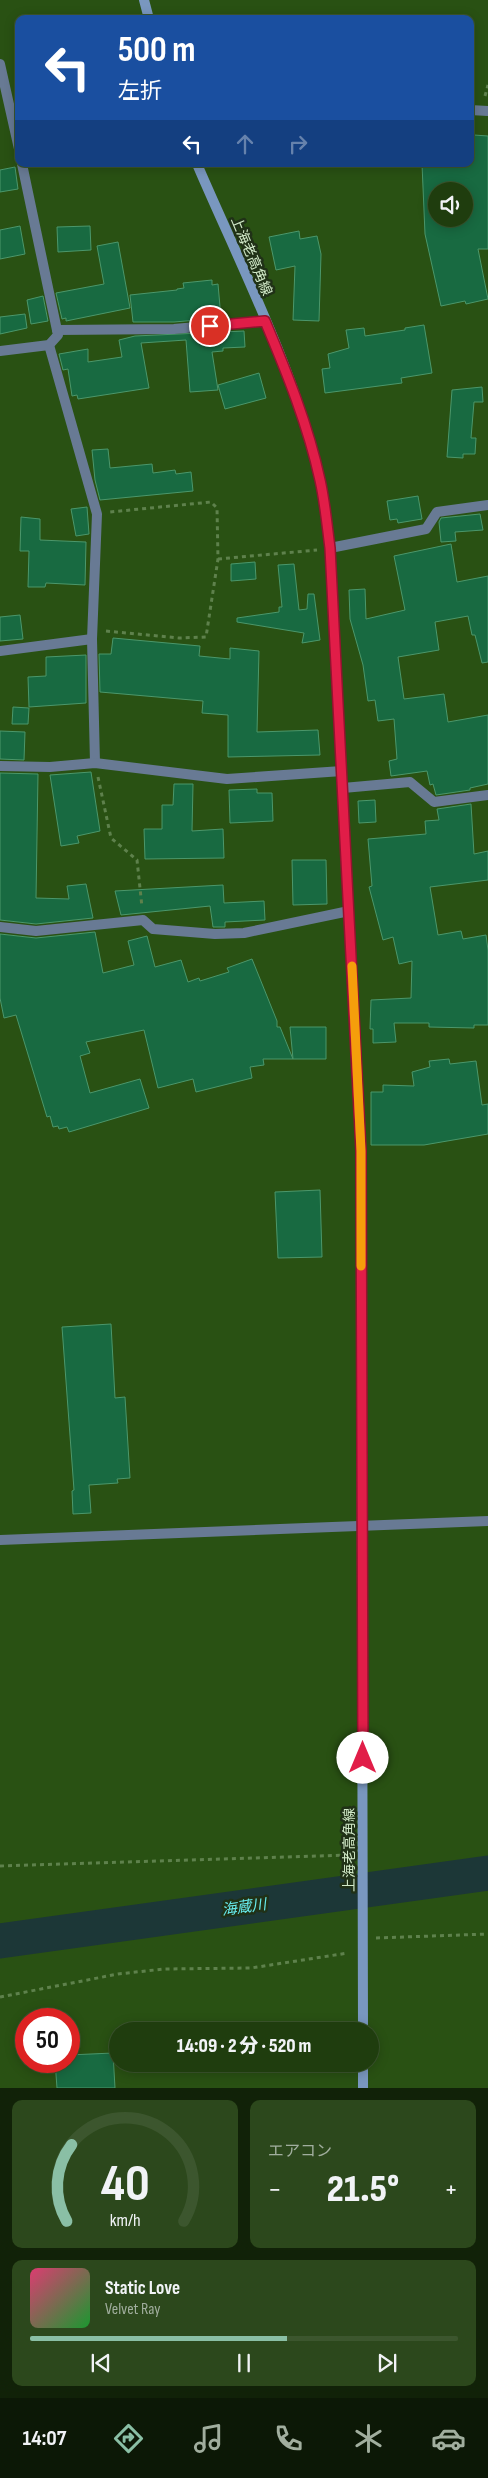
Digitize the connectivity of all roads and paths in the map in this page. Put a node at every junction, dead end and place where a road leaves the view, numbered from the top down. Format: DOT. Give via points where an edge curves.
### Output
graph roads {
  1 [pos="144,0"];
  2 [pos="148,15"];
  3 [pos="0,64"];
  4 [pos="474,110"];
  5 [pos="488,111"];
  6 [pos="15,131"];
  7 [pos="23,167"];
  8 [pos="198,167"];
  9 [pos="265,321"];
  10 [pos="57,330"];
  11 [pos="49,345"];
  12 [pos="0,350"];
  13 [pos="488,505"];
  14 [pos="96,514"];
  15 [pos="330,548"];
  16 [pos="218,559"];
  17 [pos="93,634"];
  18 [pos="0,651"];
  19 [pos="95,763"];
  20 [pos="0,766"];
  21 [pos="342,772"];
  22 [pos="343,788"];
  23 [pos="488,795"];
  24 [pos="349,911"];
  25 [pos="143,920"];
  26 [pos="0,927"];
  27 [pos="488,1521"];
  28 [pos="361,1527"];
  29 [pos="0,1540"];
  30 [pos="363,1854"];
  31 [pos="0,1866"];
  32 [pos="488,1934"];
  33 [pos="362,1936"];
  34 [pos="362,1951"];
  35 [pos="0,1997"];
  36 [pos="363,2022"];
  37 [pos="363,2072"];
  38 [pos="363,2088"];
  1 -- 2 [label="main road"];
  3 -- 6 [label="street"];
  4 -- 5 [label="street"];
  7 -- 10 [label="street"];
  8 -- 9 [label="main road, 上海老高角線"];
  9 -- 10 [label="street" via="174,329"];
  9 -- 15 [label="main road, 上海老高角線" via="307,430 320,481"];
  10 -- 11 [label="street" via="58,335"];
  11 -- 12 [label="street"];
  11 -- 14 [label="street"];
  13 -- 15 [label="street" via="437,512 426,529"];
  14 -- 16 [label="path" via="211,502 217,508"];
  14 -- 17 [label="street"];
  15 -- 16 [label="path"];
  15 -- 21 [label="main road, 上海老高角線"];
  16 -- 17 [label="path" via="206,637"];
  17 -- 18 [label="street"];
  17 -- 19 [label="street"];
  19 -- 20 [label="street" via="50,767"];
  19 -- 21 [label="street" via="227,778"];
  19 -- 25 [label="path" via="111,838 137,860"];
  21 -- 22 [label="main road, 上海老高角線"];
  22 -- 23 [label="street" via="410,782 434,802"];
  22 -- 24 [label="main road, 上海老高角線"];
  24 -- 25 [label="street" via="244,933 216,934 153,928"];
  24 -- 28 [label="main road, 上海老高角線" via="361,1151"];
  25 -- 26 [label="street" via="36,931"];
  27 -- 28 [label="street"];
  28 -- 29 [label="street"];
  28 -- 30 [label="main road, 上海老高角線"];
  30 -- 31 [label="path"];
  30 -- 33 [label="main road, 上海老高角線"];
  32 -- 33 [label="path"];
  33 -- 34 [label="main road, 上海老高角線"];
  34 -- 35 [label="path" via="252,1968 164,1969 118,1974"];
  34 -- 36 [label="main road, 上海老高角線"];
  37 -- 38 [label="main road"];
}
